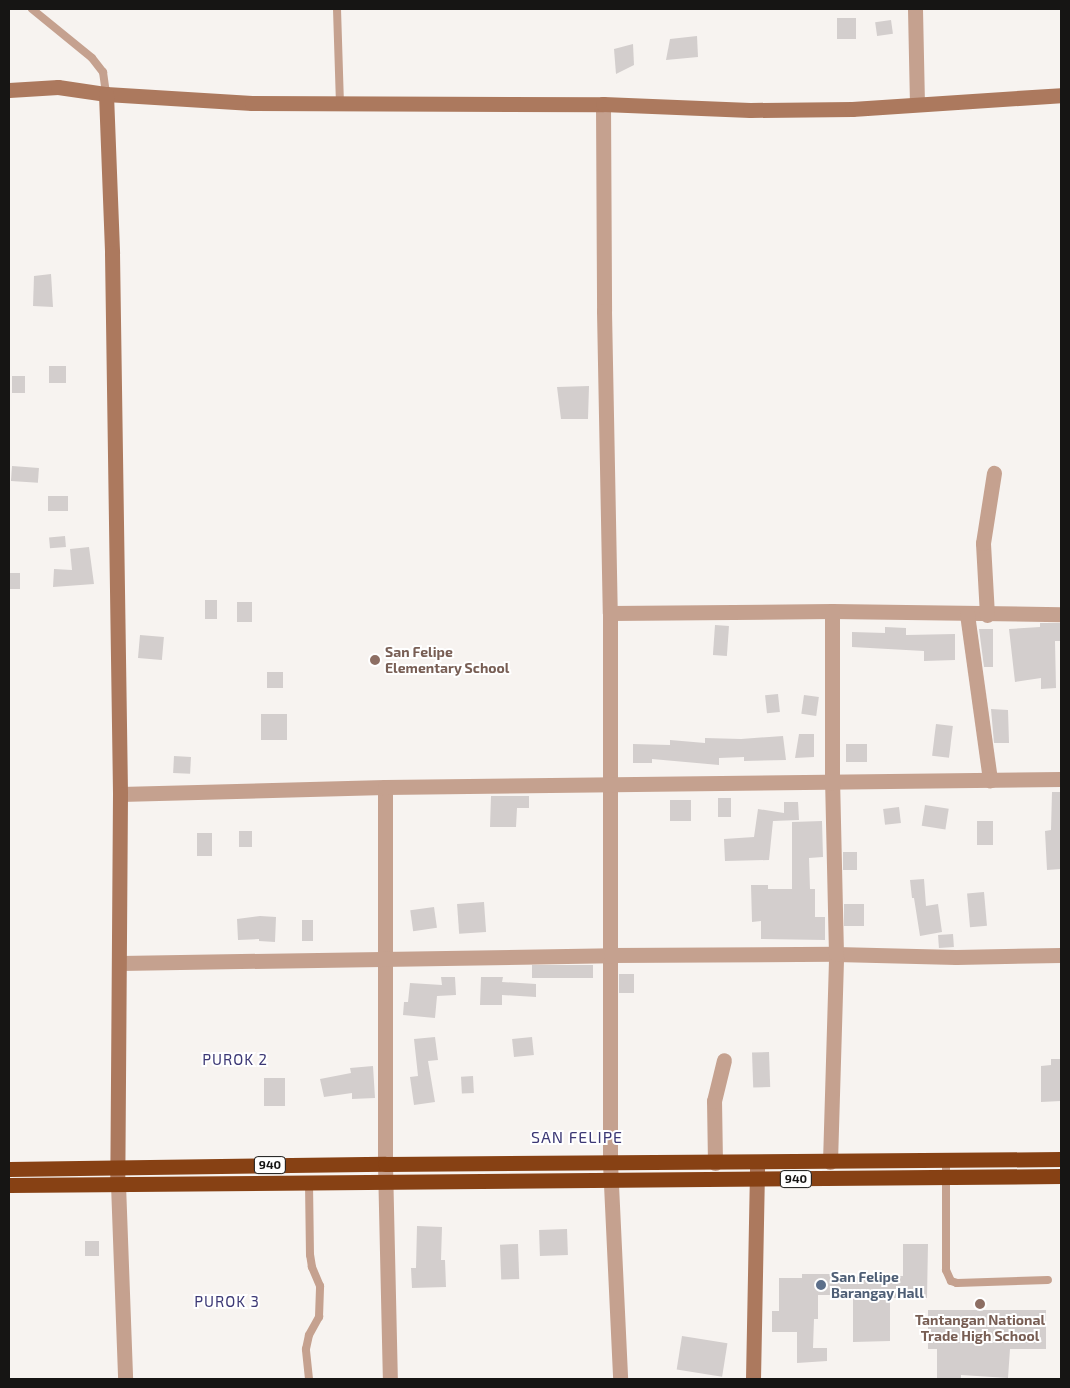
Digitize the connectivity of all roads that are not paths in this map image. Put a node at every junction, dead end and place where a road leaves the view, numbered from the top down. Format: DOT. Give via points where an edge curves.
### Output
graph roads {
  1 [pos="32,9"];
  2 [pos="337,9"];
  3 [pos="915,9"];
  4 [pos="9,90"];
  5 [pos="106,94"];
  6 [pos="1061,95"];
  7 [pos="917,103"];
  8 [pos="340,104"];
  9 [pos="603,104"];
  10 [pos="994,473"];
  11 [pos="832,611"];
  12 [pos="610,613"];
  13 [pos="967,614"];
  14 [pos="1061,614"];
  15 [pos="987,615"];
  16 [pos="1061,779"];
  17 [pos="990,780"];
  18 [pos="832,783"];
  19 [pos="609,785"];
  20 [pos="386,787"];
  21 [pos="120,794"];
  22 [pos="836,954"];
  23 [pos="611,955"];
  24 [pos="1061,955"];
  25 [pos="386,959"];
  26 [pos="120,963"];
  27 [pos="724,1060"];
  28 [pos="1061,1159"];
  29 [pos="946,1161"];
  30 [pos="830,1162"];
  31 [pos="610,1163"];
  32 [pos="714,1163"];
  33 [pos="757,1163"];
  34 [pos="385,1164"];
  35 [pos="117,1168"];
  36 [pos="9,1169"];
  37 [pos="1061,1176"];
  38 [pos="945,1177"];
  39 [pos="756,1179"];
  40 [pos="610,1180"];
  41 [pos="386,1182"];
  42 [pos="310,1183"];
  43 [pos="9,1184"];
  44 [pos="118,1184"];
  45 [pos="1048,1280"];
  46 [pos="125,1379"];
  47 [pos="309,1379"];
  48 [pos="390,1379"];
  49 [pos="620,1379"];
  50 [pos="754,1379"];
  1 -- 5 [label="lane" via="98,65 105,80"];
  2 -- 8 [label="lane"];
  3 -- 7 [label="street"];
  4 -- 5 [label="main road" via="58,87"];
  5 -- 8 [label="main road" via="252,104"];
  5 -- 21 [label="main road" via="112,253"];
  6 -- 7 [label="main road"];
  7 -- 9 [label="main road" via="852,109 750,110"];
  8 -- 9 [label="main road"];
  9 -- 12 [label="street"];
  10 -- 15 [label="street" via="983,543"];
  11 -- 12 [label="street"];
  11 -- 13 [label="street"];
  11 -- 18 [label="street"];
  12 -- 19 [label="street"];
  13 -- 15 [label="street"];
  13 -- 17 [label="street"];
  14 -- 15 [label="street"];
  16 -- 17 [label="street"];
  17 -- 18 [label="street"];
  18 -- 19 [label="street"];
  18 -- 22 [label="street"];
  19 -- 20 [label="street"];
  19 -- 23 [label="street"];
  20 -- 21 [label="street"];
  20 -- 25 [label="street"];
  21 -- 26 [label="main road"];
  22 -- 23 [label="street"];
  22 -- 24 [label="street"];
  22 -- 30 [label="street"];
  23 -- 25 [label="street"];
  23 -- 31 [label="street"];
  25 -- 26 [label="street"];
  25 -- 34 [label="street"];
  26 -- 35 [label="main road"];
  27 -- 32 [label="street" via="714,1101"];
  28 -- 29 [label="highway, 940"];
  29 -- 30 [label="highway, 940"];
  29 -- 38 [label="lane"];
  30 -- 33 [label="highway, 940"];
  31 -- 32 [label="highway, 940"];
  31 -- 34 [label="highway, 940"];
  31 -- 40 [label="street"];
  32 -- 33 [label="highway, 940"];
  33 -- 39 [label="main road"];
  34 -- 35 [label="highway, 940"];
  34 -- 41 [label="street"];
  35 -- 36 [label="highway, 940"];
  35 -- 44 [label="main road"];
  37 -- 38 [label="highway, 940"];
  38 -- 39 [label="highway, 940"];
  38 -- 45 [label="lane" via="946,1270 951,1282"];
  39 -- 40 [label="highway, 940"];
  39 -- 50 [label="main road"];
  40 -- 41 [label="highway, 940"];
  40 -- 49 [label="street"];
  41 -- 42 [label="highway, 940"];
  41 -- 48 [label="street"];
  42 -- 44 [label="highway, 940"];
  42 -- 47 [label="lane" via="310,1255 320,1294 319,1317 309,1335 306,1350"];
  43 -- 44 [label="highway, 940"];
  44 -- 46 [label="street"];
}
